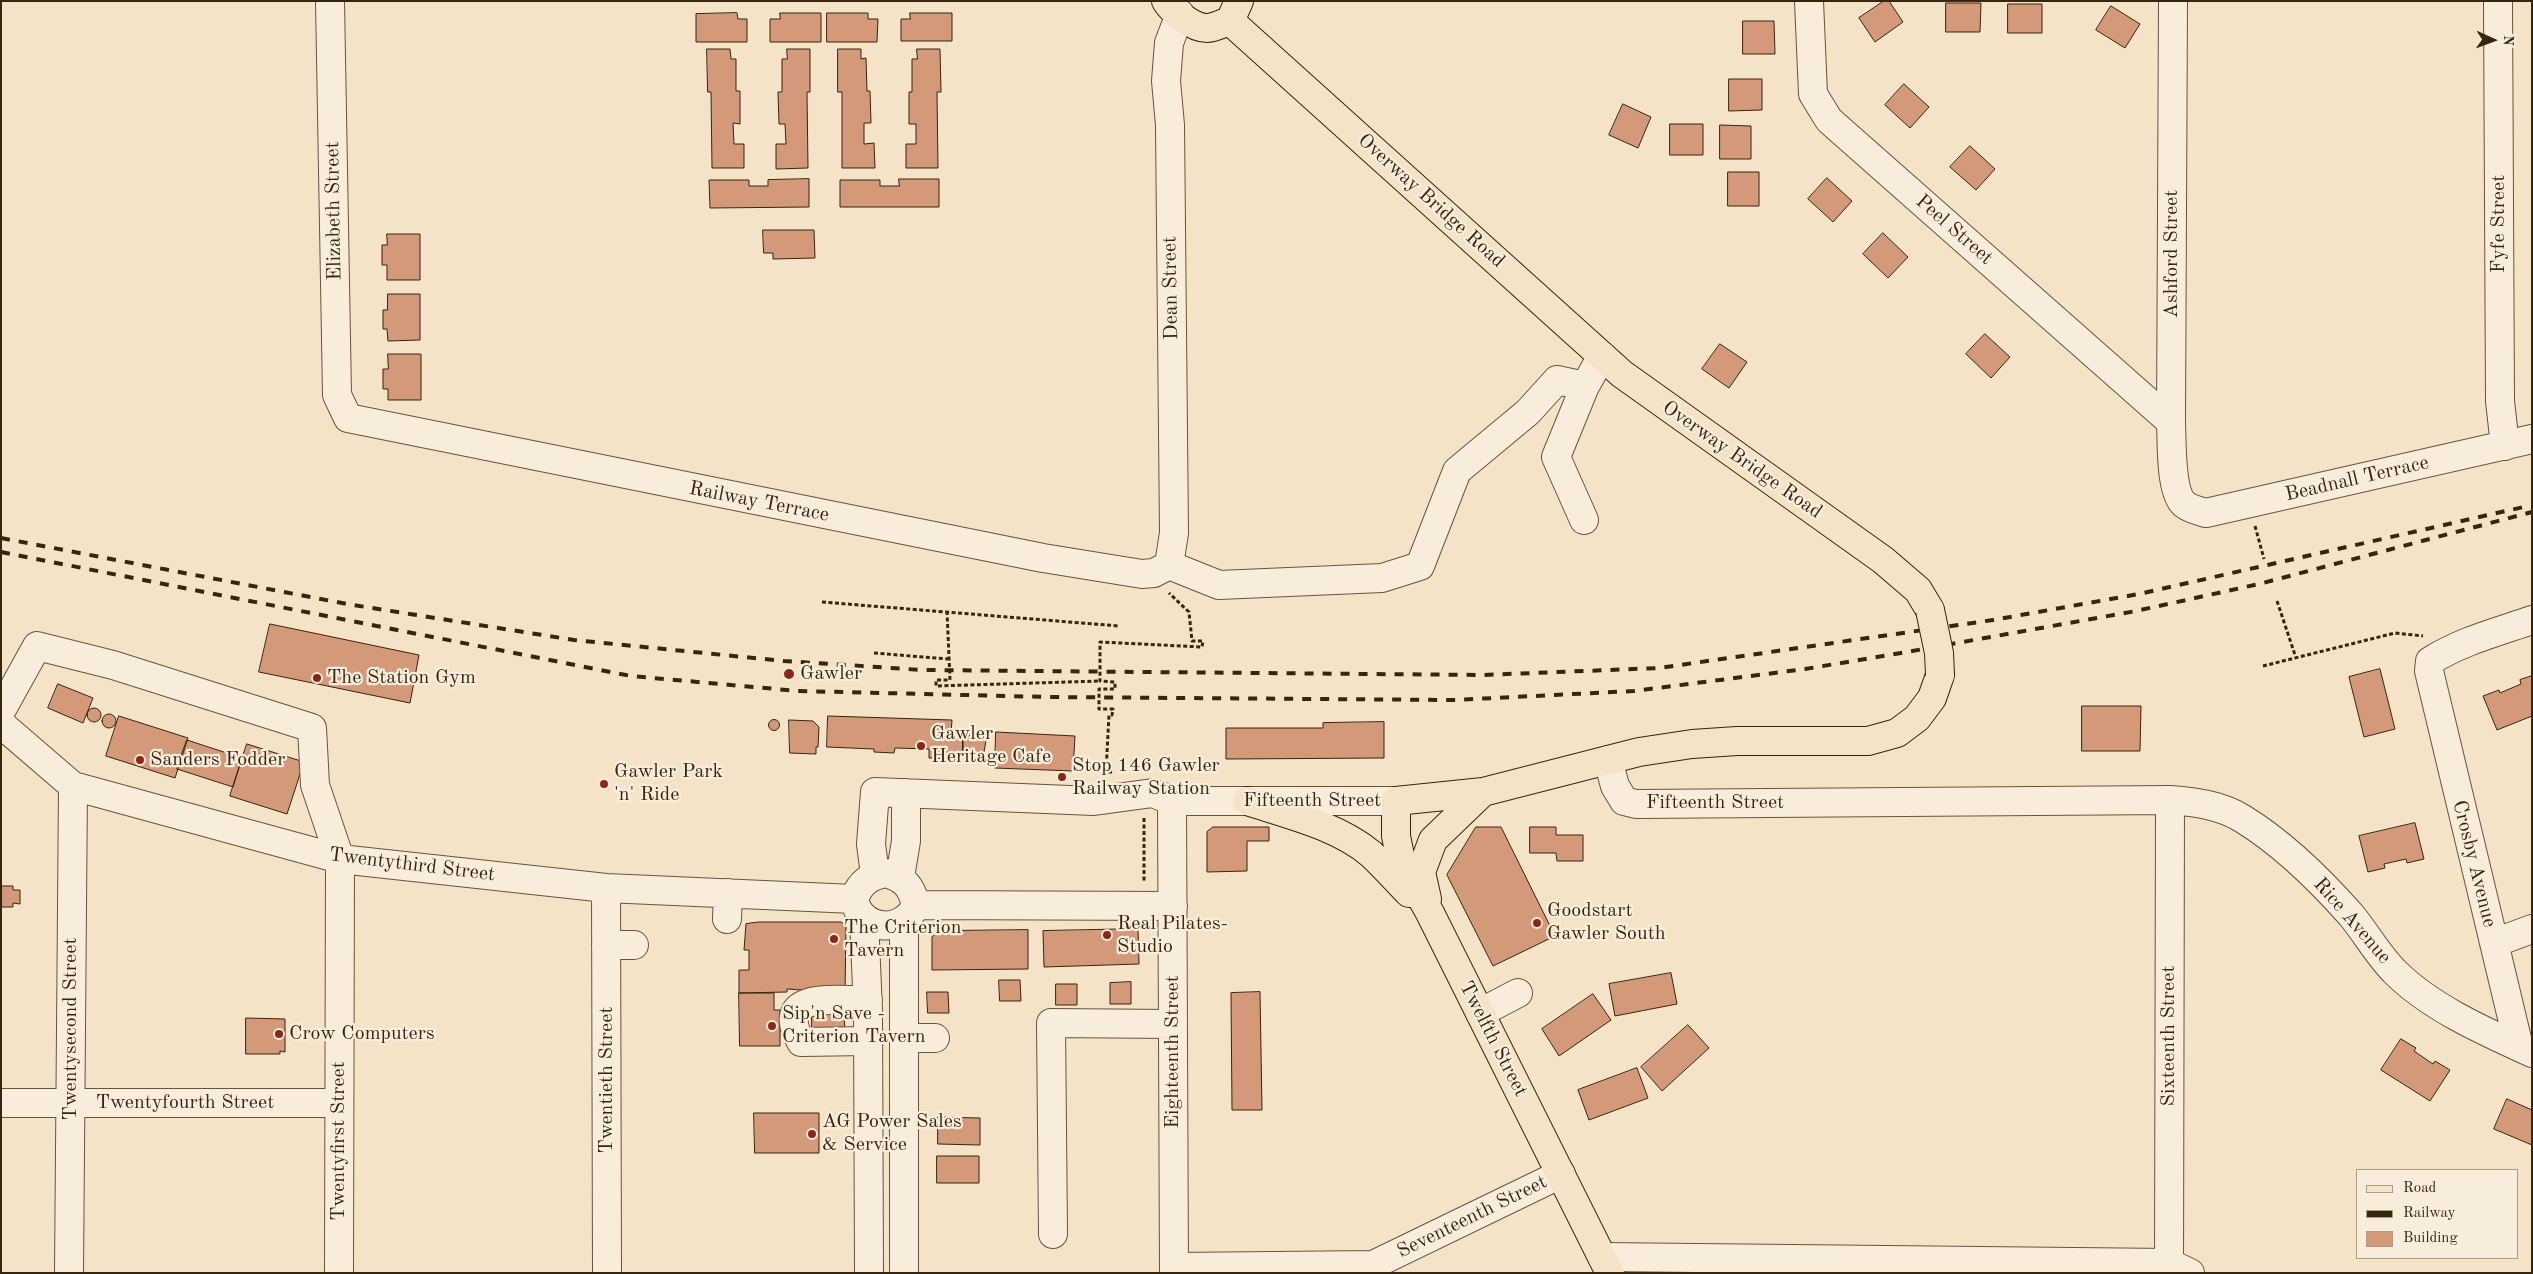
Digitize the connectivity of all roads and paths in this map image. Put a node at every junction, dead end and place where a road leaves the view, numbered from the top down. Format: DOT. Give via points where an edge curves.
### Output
graph roads {
  1 [pos="330,1"];
  2 [pos="1809,1"];
  3 [pos="2173,1"];
  4 [pos="2498,1"];
  5 [pos="1173,8"];
  6 [pos="1234,11"];
  7 [pos="1602,356"];
  8 [pos="1585,386"];
  9 [pos="348,418"];
  10 [pos="2171,422"];
  11 [pos="2532,439"];
  12 [pos="2505,446"];
  13 [pos="2184,504"];
  14 [pos="2248,504"];
  15 [pos="1584,520"];
  16 [pos="2264,559"];
  17 [pos="1162,569"];
  18 [pos="2277,601"];
  19 [pos="822,602"];
  20 [pos="948,611"];
  21 [pos="2532,620"];
  22 [pos="1119,626"];
  23 [pos="2425,637"];
  24 [pos="874,653"];
  25 [pos="2296,658"];
  26 [pos="948,659"];
  27 [pos="2263,666"];
  28 [pos="1100,681"];
  29 [pos="1,711"];
  30 [pos="1,724"];
  31 [pos="1608,760"];
  32 [pos="1115,772"];
  33 [pos="73,786"];
  34 [pos="1483,792"];
  35 [pos="906,793"];
  36 [pos="1396,800"];
  37 [pos="2170,800"];
  38 [pos="1172,801"];
  39 [pos="1247,801"];
  40 [pos="1144,816"];
  41 [pos="340,859"];
  42 [pos="887,876"];
  43 [pos="606,888"];
  44 [pos="1139,888"];
  45 [pos="1173,906"];
  46 [pos="859,908"];
  47 [pos="910,912"];
  48 [pos="1430,913"];
  49 [pos="2532,930"];
  50 [pos="2494,943"];
  51 [pos="606,944"];
  52 [pos="634,945"];
  53 [pos="1518,993"];
  54 [pos="868,1005"];
  55 [pos="904,1010"];
  56 [pos="1480,1013"];
  57 [pos="1173,1024"];
  58 [pos="904,1038"];
  59 [pos="935,1038"];
  60 [pos="868,1040"];
  61 [pos="2525,1050"];
  62 [pos="1,1103"];
  63 [pos="70,1103"];
  64 [pos="339,1103"];
  65 [pos="869,1168"];
  66 [pos="904,1168"];
  67 [pos="1561,1174"];
  68 [pos="1053,1234"];
  69 [pos="1606,1265"];
  70 [pos="1374,1269"];
  71 [pos="1174,1270"];
  72 [pos="2176,1270"];
  73 [pos="69,1273"];
  74 [pos="339,1273"];
  75 [pos="607,1273"];
  76 [pos="869,1273"];
  77 [pos="904,1273"];
  1 -- 9 [label="street, Elizabeth Street" via="337,395"];
  2 -- 10 [label="street, Peel Street" via="1813,94 1829,120"];
  3 -- 10 [label="street, Ashford Street"];
  4 -- 12 [label="street, Fyfe Street" via="2500,401"];
  5 -- 6 [label="main road" via="1194,24 1207,28"];
  5 -- 17 [label="street, Dean Street" via="1166,81 1170,125 1174,533"];
  6 -- 7 [label="main road, Overway Bridge Road"];
  7 -- 8 [label="street"];
  7 -- 31 [label="main road, Overway Bridge Road, bridge" via="1622,374 1884,560 1918,590 1930,610 1940,675 1932,698 1917,718 1897,733 1868,741 1710,742"];
  8 -- 15 [label="street" via="1556,457"];
  8 -- 17 [label="street, Railway Terrace" via="1557,380 1528,412 1457,471 1420,566 1382,578 1219,585"];
  9 -- 17 [label="street, Railway Terrace" via="1043,558 1142,574"];
  10 -- 13 [label="street, Ashford Street" via="2173,466 2178,495"];
  11 -- 12 [label="street, Beadnall Terrace"];
  12 -- 14 [label="street, Beadnall Terrace"];
  13 -- 14 [label="street, Beadnall Terrace" via="2206,513"];
  14 -- 16 [label="path"];
  17 -- 28 [label="path" via="1159,583 1190,612 1192,641 1203,641 1202,647 1100,642"];
  18 -- 25 [label="path"];
  19 -- 20 [label="path"];
  20 -- 22 [label="path"];
  20 -- 26 [label="path"];
  21 -- 50 [label="street, Crosby Avenue" via="2472,640 2430,661 2430,681"];
  23 -- 25 [label="path" via="2395,633"];
  24 -- 26 [label="path"];
  25 -- 27 [label="path"];
  26 -- 28 [label="path" via="951,659 950,680 936,680 936,686"];
  28 -- 32 [label="path" via="1116,682 1115,689 1099,689 1099,709 1113,709 1109,715 1106,772"];
  29 -- 41 [label="street, Twentyfirst Street" via="37,646 114,665 312,728 315,785"];
  30 -- 33 [label="street, Twentythird Street"];
  31 -- 34 [label="main road, Fifteenth Street"];
  31 -- 37 [label="street, Fifteenth Street" via="1615,786 1624,800 1636,804"];
  33 -- 41 [label="street, Twentythird Street"];
  33 -- 63 [label="street, Twentysecond Street"];
  34 -- 36 [label="main road, Fifteenth Street"];
  34 -- 48 [label="main road" via="1433,840 1421,872"];
  35 -- 38 [label="street, Fifteenth Street" via="1106,801 1153,793"];
  35 -- 42 [label="street" via="906,840"];
  35 -- 42 [label="street, Fifteenth Street" via="875,792 871,844"];
  36 -- 39 [label="street, Fifteenth Street"];
  36 -- 48 [label="main road, Twelfth Street" via="1396,836 1401,861"];
  37 -- 61 [label="street, Rice Avenue" via="2198,802 2243,818 2302,864 2351,915 2395,972 2445,1010"];
  37 -- 72 [label="street, Sixteenth Street"];
  38 -- 39 [label="street, Fifteenth Street"];
  38 -- 45 [label="street, Eighteenth Street"];
  39 -- 48 [label="main road" via="1315,823 1370,853"];
  40 -- 44 [label="path" via="1145,880"];
  41 -- 43 [label="street, Twentythird Street"];
  41 -- 64 [label="street, Twentyfirst Street"];
  42 -- 46 [label="street" via="862,883"];
  42 -- 47 [label="street" via="913,890"];
  43 -- 46 [label="street, Twentythird Street" via="727,906"];
  43 -- 51 [label="street, Twentieth Street"];
  45 -- 47 [label="street"];
  45 -- 57 [label="street, Eighteenth Street"];
  46 -- 47 [label="street" via="874,924 885,926"];
  46 -- 54 [label="street"];
  47 -- 55 [label="street"];
  48 -- 56 [label="main road, Twelfth Street"];
  49 -- 50 [label="street"];
  50 -- 61 [label="street, Crosby Avenue"];
  51 -- 52 [label="street"];
  51 -- 75 [label="street, Twentieth Street"];
  53 -- 56 [label="street"];
  54 -- 55 [label="street"];
  54 -- 60 [label="street"];
  54 -- 60 [label="street" via="810,1002 798,1006 794,1013 794,1030 801,1042"];
  55 -- 58 [label="street"];
  56 -- 67 [label="main road, Twelfth Street"];
  57 -- 68 [label="street" via="1051,1023"];
  57 -- 71 [label="street, Eighteenth Street"];
  58 -- 59 [label="street"];
  58 -- 66 [label="street"];
  60 -- 65 [label="street" via="858,1083"];
  62 -- 63 [label="street, Twentyfourth Street"];
  63 -- 64 [label="street, Twentyfourth Street"];
  63 -- 73 [label="street, Twentysecond Street"];
  64 -- 74 [label="street, Twentyfirst Street"];
  65 -- 66 [label="street"];
  65 -- 76 [label="street"];
  66 -- 77 [label="street"];
  67 -- 69 [label="main road, Twelfth Street"];
  67 -- 70 [label="street, Seventeenth Street"];
  69 -- 72 [label="street"];
  70 -- 71 [label="street, Seventeenth Street"];
}
